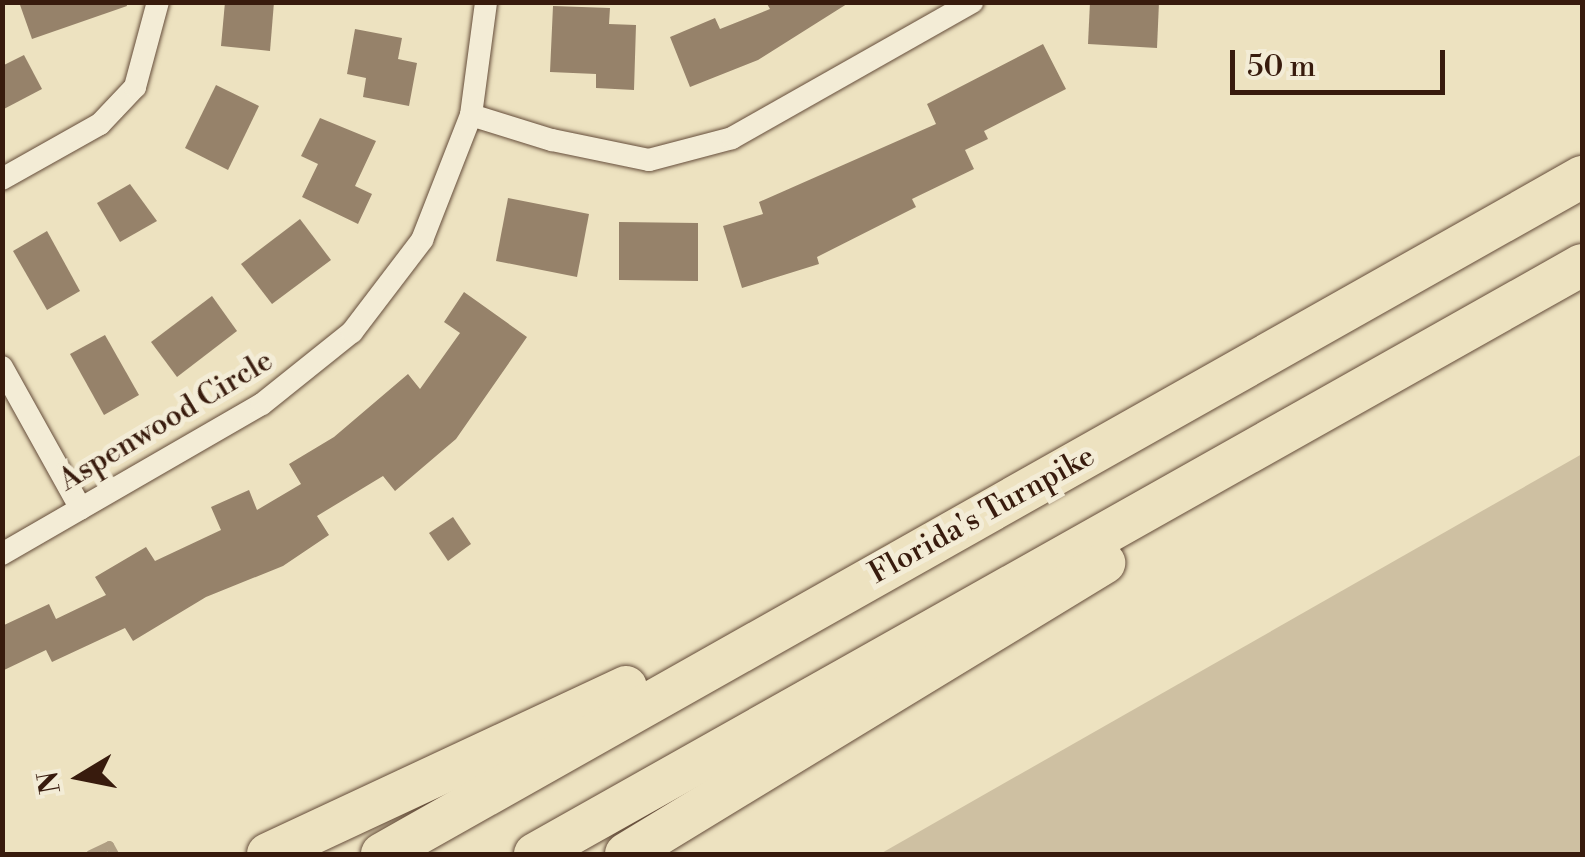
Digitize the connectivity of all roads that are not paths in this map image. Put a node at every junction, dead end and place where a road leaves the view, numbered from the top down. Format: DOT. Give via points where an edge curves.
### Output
graph roads {
  1 [pos="158,2"];
  2 [pos="486,2"];
  3 [pos="972,2"];
  4 [pos="471,115"];
  5 [pos="1582,177"];
  6 [pos="2,179"];
  7 [pos="1582,267"];
  8 [pos="2,367"];
  9 [pos="81,509"];
  10 [pos="2,554"];
  11 [pos="816,609"];
  12 [pos="268,854"];
  13 [pos="382,854"];
  14 [pos="534,854"];
  15 [pos="626,854"];
  1 -- 6 [label="street" via="135,88 100,124"];
  2 -- 4 [label="street, Aspenwood Circle"];
  3 -- 4 [label="street" via="732,138 650,160"];
  4 -- 9 [label="street, Aspenwood Circle" via="422,240 352,332 262,404"];
  5 -- 11 [label="highway, Florida's Turnpike"];
  7 -- 14 [label="highway"];
  7 -- 15 [label="highway"];
  8 -- 9 [label="street"];
  9 -- 10 [label="street, Aspenwood Circle"];
  11 -- 12 [label="highway" via="638,682"];
  11 -- 13 [label="highway, Florida's Turnpike"];
}
